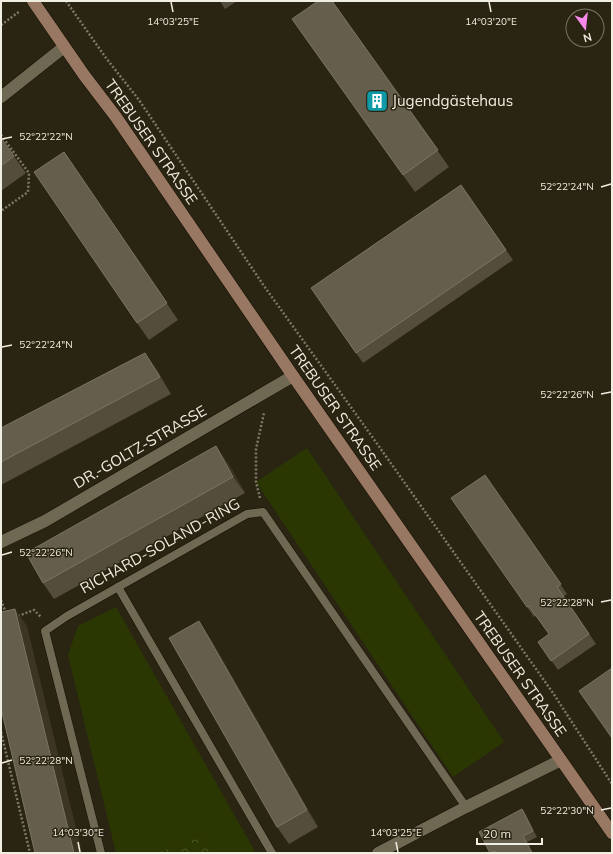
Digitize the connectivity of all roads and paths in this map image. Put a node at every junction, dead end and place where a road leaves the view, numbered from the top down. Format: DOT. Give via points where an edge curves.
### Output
graph roads {
  1 [pos="33,1"];
  2 [pos="66,1"];
  3 [pos="1,25"];
  4 [pos="64,47"];
  5 [pos="1,97"];
  6 [pos="1,135"];
  7 [pos="1,211"];
  8 [pos="293,376"];
  9 [pos="270,389"];
  10 [pos="263,512"];
  11 [pos="1,542"];
  12 [pos="118,587"];
  13 [pos="1,600"];
  14 [pos="6,613"];
  15 [pos="15,618"];
  16 [pos="46,631"];
  17 [pos="1,732"];
  18 [pos="561,760"];
  19 [pos="612,784"];
  20 [pos="466,807"];
  21 [pos="612,833"];
  22 [pos="30,853"];
  23 [pos="101,853"];
  24 [pos="272,853"];
  25 [pos="378,853"];
  1 -- 3 [label="path"];
  1 -- 4 [label="street, TREBUSER STRASSE"];
  2 -- 19 [label="path" via="139,100 264,286 553,694"];
  4 -- 5 [label="street"];
  4 -- 8 [label="street, TREBUSER STRASSE" via="116,117"];
  6 -- 7 [label="path" via="29,173 28,192"];
  8 -- 9 [label="street, DR.-GOLTZ-STRASSE"];
  8 -- 18 [label="street, TREBUSER STRASSE"];
  9 -- 10 [label="path" via="256,449 256,482"];
  9 -- 11 [label="street, DR.-GOLTZ-STRASSE" via="45,521"];
  10 -- 12 [label="lane, RICHARD-SOLAND-RING" via="247,514"];
  10 -- 20 [label="lane, RICHARD-SOLAND-RING"];
  12 -- 16 [label="lane, RICHARD-SOLAND-RING"];
  12 -- 24 [label="lane"];
  13 -- 14 [label="path"];
  15 -- 16 [label="path" via="34,610 41,616"];
  16 -- 23 [label="lane"];
  17 -- 22 [label="path"];
  18 -- 20 [label="street"];
  18 -- 21 [label="street, TREBUSER STRASSE"];
  20 -- 25 [label="street"];
}
